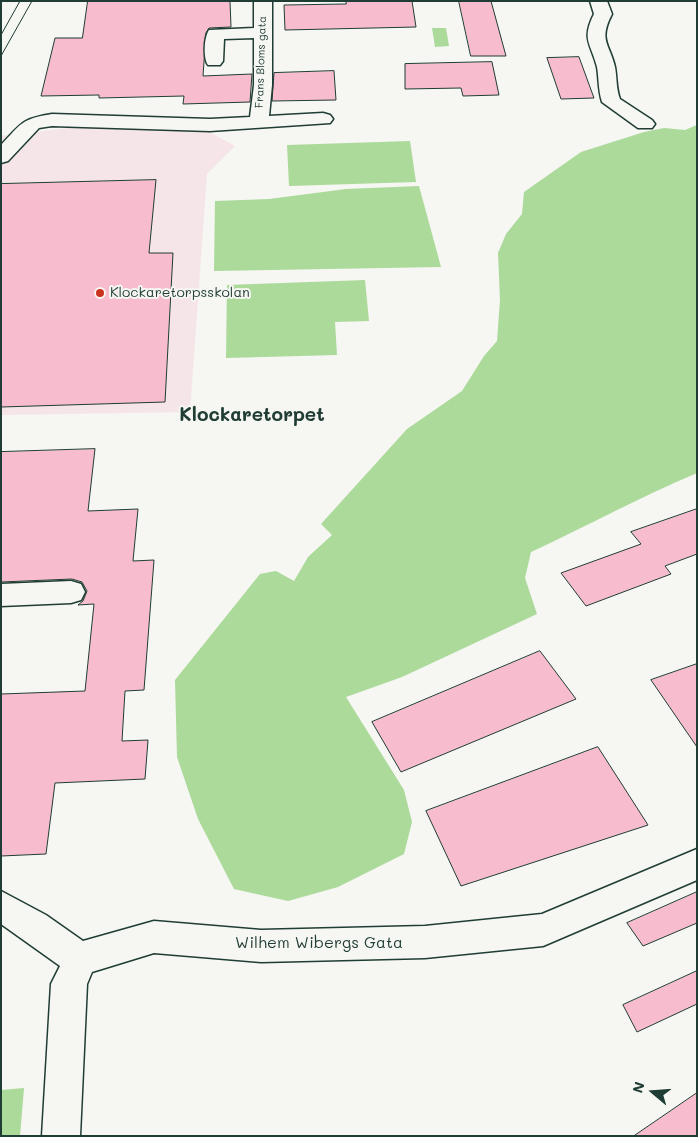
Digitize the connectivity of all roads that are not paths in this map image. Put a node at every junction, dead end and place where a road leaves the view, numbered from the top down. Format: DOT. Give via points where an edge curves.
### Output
graph roads {
  1 [pos="263,1"];
  2 [pos="598,1"];
  3 [pos="263,32"];
  4 [pos="214,62"];
  5 [pos="323,119"];
  6 [pos="259,122"];
  7 [pos="644,124"];
  8 [pos="1,157"];
  9 [pos="71,592"];
  10 [pos="1,596"];
  11 [pos="697,864"];
  12 [pos="1,906"];
  13 [pos="80,960"];
  14 [pos="62,1136"];
  1 -- 3 [label="street, Frans Bloms gata"];
  2 -- 7 [label="street" via="603,14 596,27 597,40 606,65 605,78 611,102"];
  3 -- 4 [label="street" via="215,34"];
  3 -- 6 [label="street, Frans Bloms gata"];
  5 -- 6 [label="street"];
  6 -- 8 [label="street" via="210,125 52,120 33,123"];
  9 -- 10 [label="street"];
  11 -- 13 [label="street, Wilhem Wibergs Gata" via="543,930 425,942 261,946 154,937 97,952"];
  12 -- 13 [label="street"];
  13 -- 14 [label="street" via="70,984"];
}
